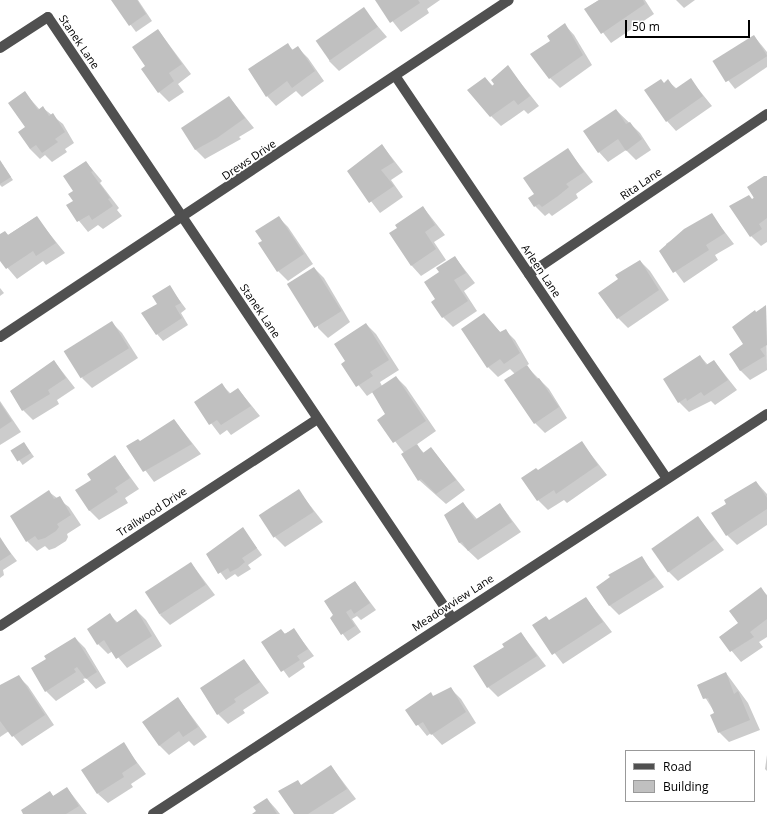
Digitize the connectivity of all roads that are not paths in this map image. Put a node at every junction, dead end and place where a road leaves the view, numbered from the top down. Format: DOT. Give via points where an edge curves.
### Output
graph roads {
  1 [pos="509,0"];
  2 [pos="0,48"];
  3 [pos="396,77"];
  4 [pos="767,114"];
  5 [pos="183,218"];
  6 [pos="529,274"];
  7 [pos="0,337"];
  8 [pos="767,414"];
  9 [pos="318,419"];
  10 [pos="666,478"];
  11 [pos="452,618"];
  12 [pos="0,626"];
  13 [pos="153,814"];
  1 -- 3 [label="street, Drews Drive"];
  2 -- 5 [label="street, Stanek Lane" via="48,17"];
  3 -- 5 [label="street, Drews Drive"];
  3 -- 6 [label="street, Arleen Lane"];
  4 -- 6 [label="street, Rita Lane"];
  5 -- 7 [label="street, Drews Drive"];
  5 -- 9 [label="street, Stanek Lane"];
  6 -- 10 [label="street, Arleen Lane"];
  8 -- 10 [label="street, Meadowview Lane"];
  9 -- 11 [label="street, Stanek Lane"];
  9 -- 12 [label="street, Trailwood Drive"];
  10 -- 11 [label="street, Meadowview Lane"];
  11 -- 13 [label="street, Meadowview Lane"];
}
